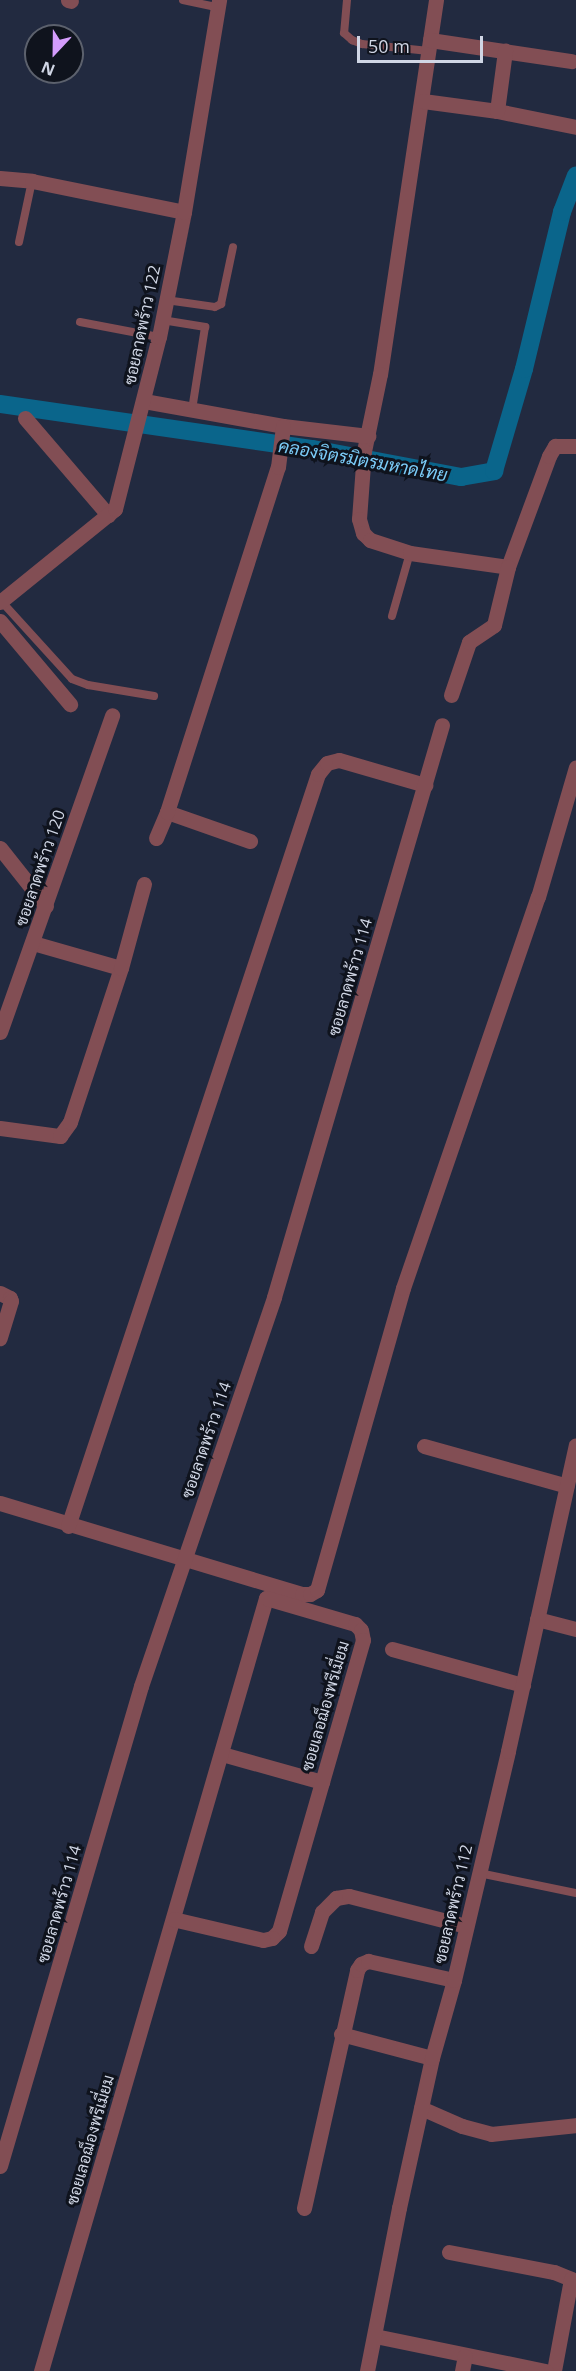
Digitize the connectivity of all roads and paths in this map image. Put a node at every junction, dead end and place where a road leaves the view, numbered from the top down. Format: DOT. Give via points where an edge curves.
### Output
graph roads {
  1 [pos="183,0"];
  2 [pos="347,0"];
  3 [pos="436,0"];
  4 [pos="218,3"];
  5 [pos="429,45"];
  6 [pos="505,51"];
  7 [pos="570,61"];
  8 [pos="423,101"];
  9 [pos="497,111"];
  10 [pos="576,127"];
  11 [pos="0,178"];
  12 [pos="32,181"];
  13 [pos="184,212"];
  14 [pos="19,242"];
  15 [pos="232,247"];
  16 [pos="166,300"];
  17 [pos="162,320"];
  18 [pos="80,322"];
  19 [pos="159,337"];
  20 [pos="144,401"];
  21 [pos="192,410"];
  22 [pos="25,418"];
  23 [pos="282,431"];
  24 [pos="366,444"];
  25 [pos="576,446"];
  26 [pos="108,515"];
  27 [pos="410,553"];
  28 [pos="508,567"];
  29 [pos="1,601"];
  30 [pos="392,616"];
  31 [pos="0,621"];
  32 [pos="451,695"];
  33 [pos="154,696"];
  34 [pos="70,704"];
  35 [pos="112,715"];
  36 [pos="442,725"];
  37 [pos="576,767"];
  38 [pos="425,785"];
  39 [pos="167,812"];
  40 [pos="156,838"];
  41 [pos="250,841"];
  42 [pos="0,848"];
  43 [pos="144,884"];
  44 [pos="46,906"];
  45 [pos="33,943"];
  46 [pos="121,968"];
  47 [pos="0,1032"];
  48 [pos="0,1128"];
  49 [pos="0,1293"];
  50 [pos="0,1338"];
  51 [pos="424,1446"];
  52 [pos="576,1450"];
  53 [pos="567,1486"];
  54 [pos="0,1503"];
  55 [pos="68,1526"];
  56 [pos="183,1560"];
  57 [pos="268,1591"];
  58 [pos="537,1619"];
  59 [pos="576,1629"];
  60 [pos="392,1649"];
  61 [pos="523,1685"];
  62 [pos="222,1754"];
  63 [pos="322,1782"];
  64 [pos="479,1873"];
  65 [pos="576,1893"];
  66 [pos="173,1919"];
  67 [pos="466,1926"];
  68 [pos="311,1946"];
  69 [pos="454,1980"];
  70 [pos="341,2034"];
  71 [pos="432,2058"];
  72 [pos="421,2108"];
  73 [pos="576,2125"];
  74 [pos="0,2166"];
  75 [pos="304,2208"];
  76 [pos="449,2252"];
  77 [pos="375,2336"];
  78 [pos="464,2364"];
  79 [pos="41,2371"];
  80 [pos="367,2371"];
  81 [pos="546,2371"];
  82 [pos="554,2371"];
  1 -- 4 [label="lane"];
  2 -- 5 [label="lane" via="344,33 352,40 362,44"];
  3 -- 5 [label="street"];
  4 -- 13 [label="street, ซอยลาดพร้าว 122"];
  5 -- 6 [label="street"];
  5 -- 8 [label="street"];
  6 -- 7 [label="street"];
  6 -- 9 [label="street"];
  8 -- 9 [label="street"];
  8 -- 24 [label="street"];
  9 -- 10 [label="street"];
  11 -- 12 [label="street"];
  12 -- 13 [label="street"];
  12 -- 14 [label="lane"];
  13 -- 16 [label="street, ซอยลาดพร้าว 122"];
  15 -- 16 [label="lane" via="221,304 215,307"];
  16 -- 17 [label="street, ซอยลาดพร้าว 122"];
  17 -- 19 [label="street, ซอยลาดพร้าว 122"];
  17 -- 21 [label="lane" via="206,327"];
  18 -- 19 [label="lane"];
  19 -- 20 [label="street, ซอยลาดพร้าว 122"];
  20 -- 21 [label="street"];
  20 -- 26 [label="street, ซอยลาดพร้าว 122" via="115,509"];
  21 -- 23 [label="street"];
  22 -- 26 [label="street"];
  23 -- 24 [label="street"];
  23 -- 39 [label="street" via="278,467"];
  24 -- 27 [label="street" via="360,484 359,519 363,533 370,540"];
  25 -- 28 [label="street" via="555,446 549,456"];
  26 -- 29 [label="street, ซอยลาดพร้าว 122"];
  27 -- 28 [label="street"];
  27 -- 30 [label="lane"];
  28 -- 32 [label="street" via="494,625 465,650"];
  29 -- 33 [label="lane" via="72,679"];
  31 -- 34 [label="street"];
  35 -- 44 [label="street, ซอยลาดพร้าว 120"];
  36 -- 38 [label="street, ซอยลาดพร้าว 114"];
  37 -- 57 [label="street" via="538,897 403,1288 317,1590 310,1594"];
  38 -- 55 [label="street" via="339,760 327,763 318,774"];
  38 -- 56 [label="street, ซอยลาดพร้าว 114" via="274,1297"];
  39 -- 40 [label="street"];
  39 -- 41 [label="street"];
  42 -- 44 [label="street"];
  43 -- 46 [label="street"];
  44 -- 45 [label="street, ซอยลาดพร้าว 120"];
  45 -- 46 [label="street"];
  45 -- 47 [label="street, ซอยลาดพร้าว 120"];
  46 -- 48 [label="street" via="70,1122 60,1136"];
  49 -- 50 [label="street" via="11,1301"];
  51 -- 53 [label="street"];
  52 -- 53 [label="street, ซอยลาดพร้าว 112"];
  53 -- 58 [label="street, ซอยลาดพร้าว 112"];
  54 -- 55 [label="street"];
  55 -- 56 [label="street"];
  56 -- 57 [label="street"];
  56 -- 74 [label="street, ซอยลาดพร้าว 114" via="141,1686"];
  57 -- 62 [label="street, ซอยเลอฌ็องพรีเมี่ยม"];
  57 -- 63 [label="street, ซอยเลอฌ็องพรีเมี่ยม" via="353,1624 363,1634"];
  58 -- 59 [label="street"];
  58 -- 61 [label="street, ซอยลาดพร้าว 112"];
  60 -- 61 [label="street"];
  61 -- 64 [label="street, ซอยลาดพร้าว 112"];
  62 -- 63 [label="street"];
  62 -- 66 [label="street, ซอยเลอฌ็องพรีเมี่ยม"];
  63 -- 66 [label="street, ซอยเลอฌ็องพรีเมี่ยม" via="277,1934 264,1941"];
  64 -- 65 [label="lane"];
  64 -- 67 [label="street, ซอยลาดพร้าว 112"];
  66 -- 79 [label="street, ซอยเลอฌ็องพรีเมี่ยม"];
  67 -- 68 [label="street" via="349,1896 336,1898 322,1912"];
  67 -- 69 [label="street, ซอยลาดพร้าว 112"];
  69 -- 70 [label="street" via="368,1961 361,1964"];
  69 -- 71 [label="street, ซอยลาดพร้าว 112"];
  70 -- 71 [label="street"];
  70 -- 75 [label="street"];
  71 -- 72 [label="street, ซอยลาดพร้าว 112"];
  72 -- 73 [label="street" via="490,2134"];
  72 -- 77 [label="street, ซอยลาดพร้าว 112"];
  76 -- 82 [label="street" via="554,2272 571,2279"];
  77 -- 78 [label="street"];
  77 -- 80 [label="street, ซอยลาดพร้าว 112"];
  78 -- 81 [label="street"];
}
